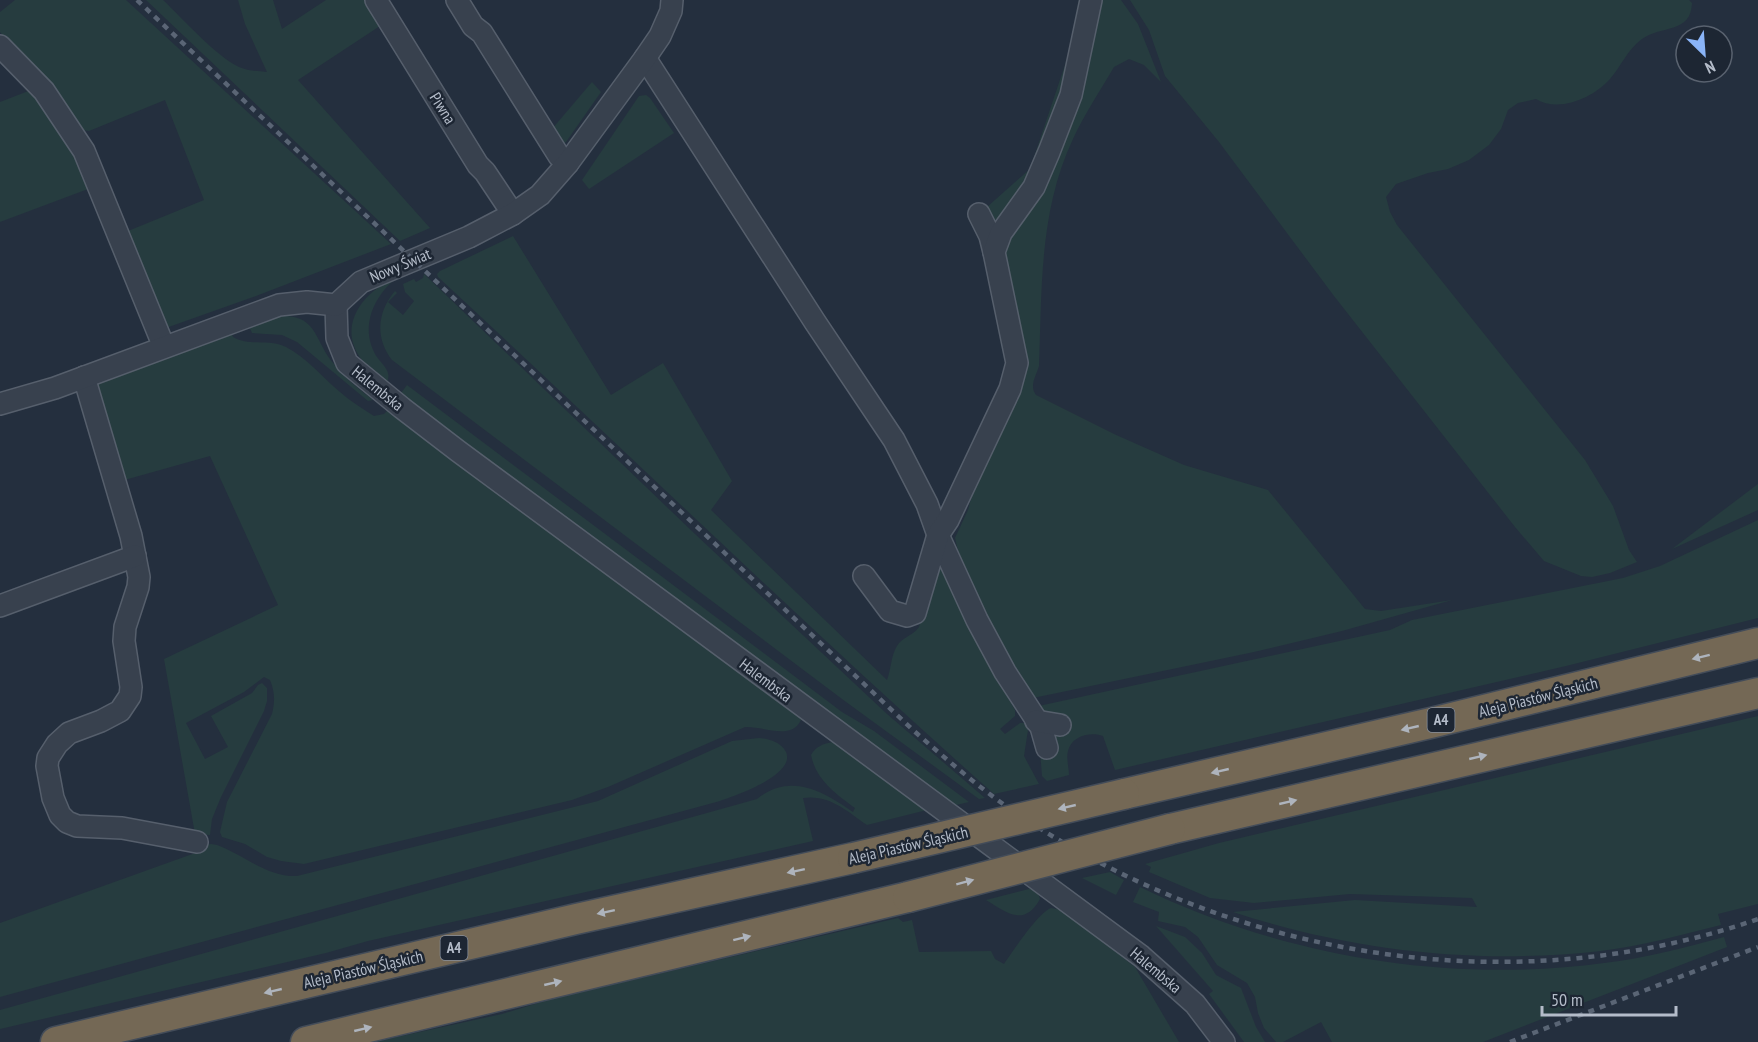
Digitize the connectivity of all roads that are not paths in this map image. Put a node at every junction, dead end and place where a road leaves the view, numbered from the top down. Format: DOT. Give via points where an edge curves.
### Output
graph roads {
  1 [pos="376,0"];
  2 [pos="457,0"];
  3 [pos="672,0"];
  4 [pos="1090,0"];
  5 [pos="0,46"];
  6 [pos="645,58"];
  7 [pos="568,163"];
  8 [pos="513,214"];
  9 [pos="979,214"];
  10 [pos="994,252"];
  11 [pos="336,305"];
  12 [pos="164,347"];
  13 [pos="84,377"];
  14 [pos="0,404"];
  15 [pos="938,535"];
  16 [pos="135,556"];
  17 [pos="864,576"];
  18 [pos="0,606"];
  19 [pos="1758,643"];
  20 [pos="1758,693"];
  21 [pos="1036,720"];
  22 [pos="1060,725"];
  23 [pos="1047,748"];
  24 [pos="197,842"];
  25 [pos="56,1042"];
  26 [pos="306,1042"];
  27 [pos="1224,1042"];
  1 -- 8 [label="street, Piwna" via="478,165"];
  2 -- 7 [label="street" via="559,156"];
  3 -- 6 [label="street, Nowy Świat" via="660,36"];
  4 -- 10 [label="street" via="1071,95 1034,187 1001,233"];
  5 -- 12 [label="street" via="44,91 84,152"];
  6 -- 7 [label="street, Nowy Świat"];
  6 -- 15 [label="street" via="894,440 927,504"];
  7 -- 8 [label="street, Nowy Świat" via="540,195"];
  8 -- 11 [label="street, Nowy Świat" via="469,237 361,282"];
  9 -- 10 [label="street"];
  10 -- 15 [label="street" via="1017,363 1010,389"];
  11 -- 12 [label="street" via="279,305"];
  11 -- 27 [label="street, Halembska" via="338,338 347,363 449,444 1141,956 1195,1004"];
  12 -- 13 [label="street"];
  13 -- 14 [label="street"];
  13 -- 16 [label="street"];
  15 -- 17 [label="street" via="915,613 910,616 890,610"];
  15 -- 21 [label="street" via="977,620"];
  16 -- 18 [label="street"];
  16 -- 24 [label="street" via="138,587 124,641 130,696 112,716 62,738 48,758 53,798 60,815 77,826 122,828"];
  19 -- 25 [label="highway, Aleja Piastów Śląskich / A4, one-way, bridge" via="1435,722"];
  26 -- 20 [label="highway, one-way, bridge" via="908,897 1170,829"];
  21 -- 22 [label="street"];
  21 -- 23 [label="street"];
}
